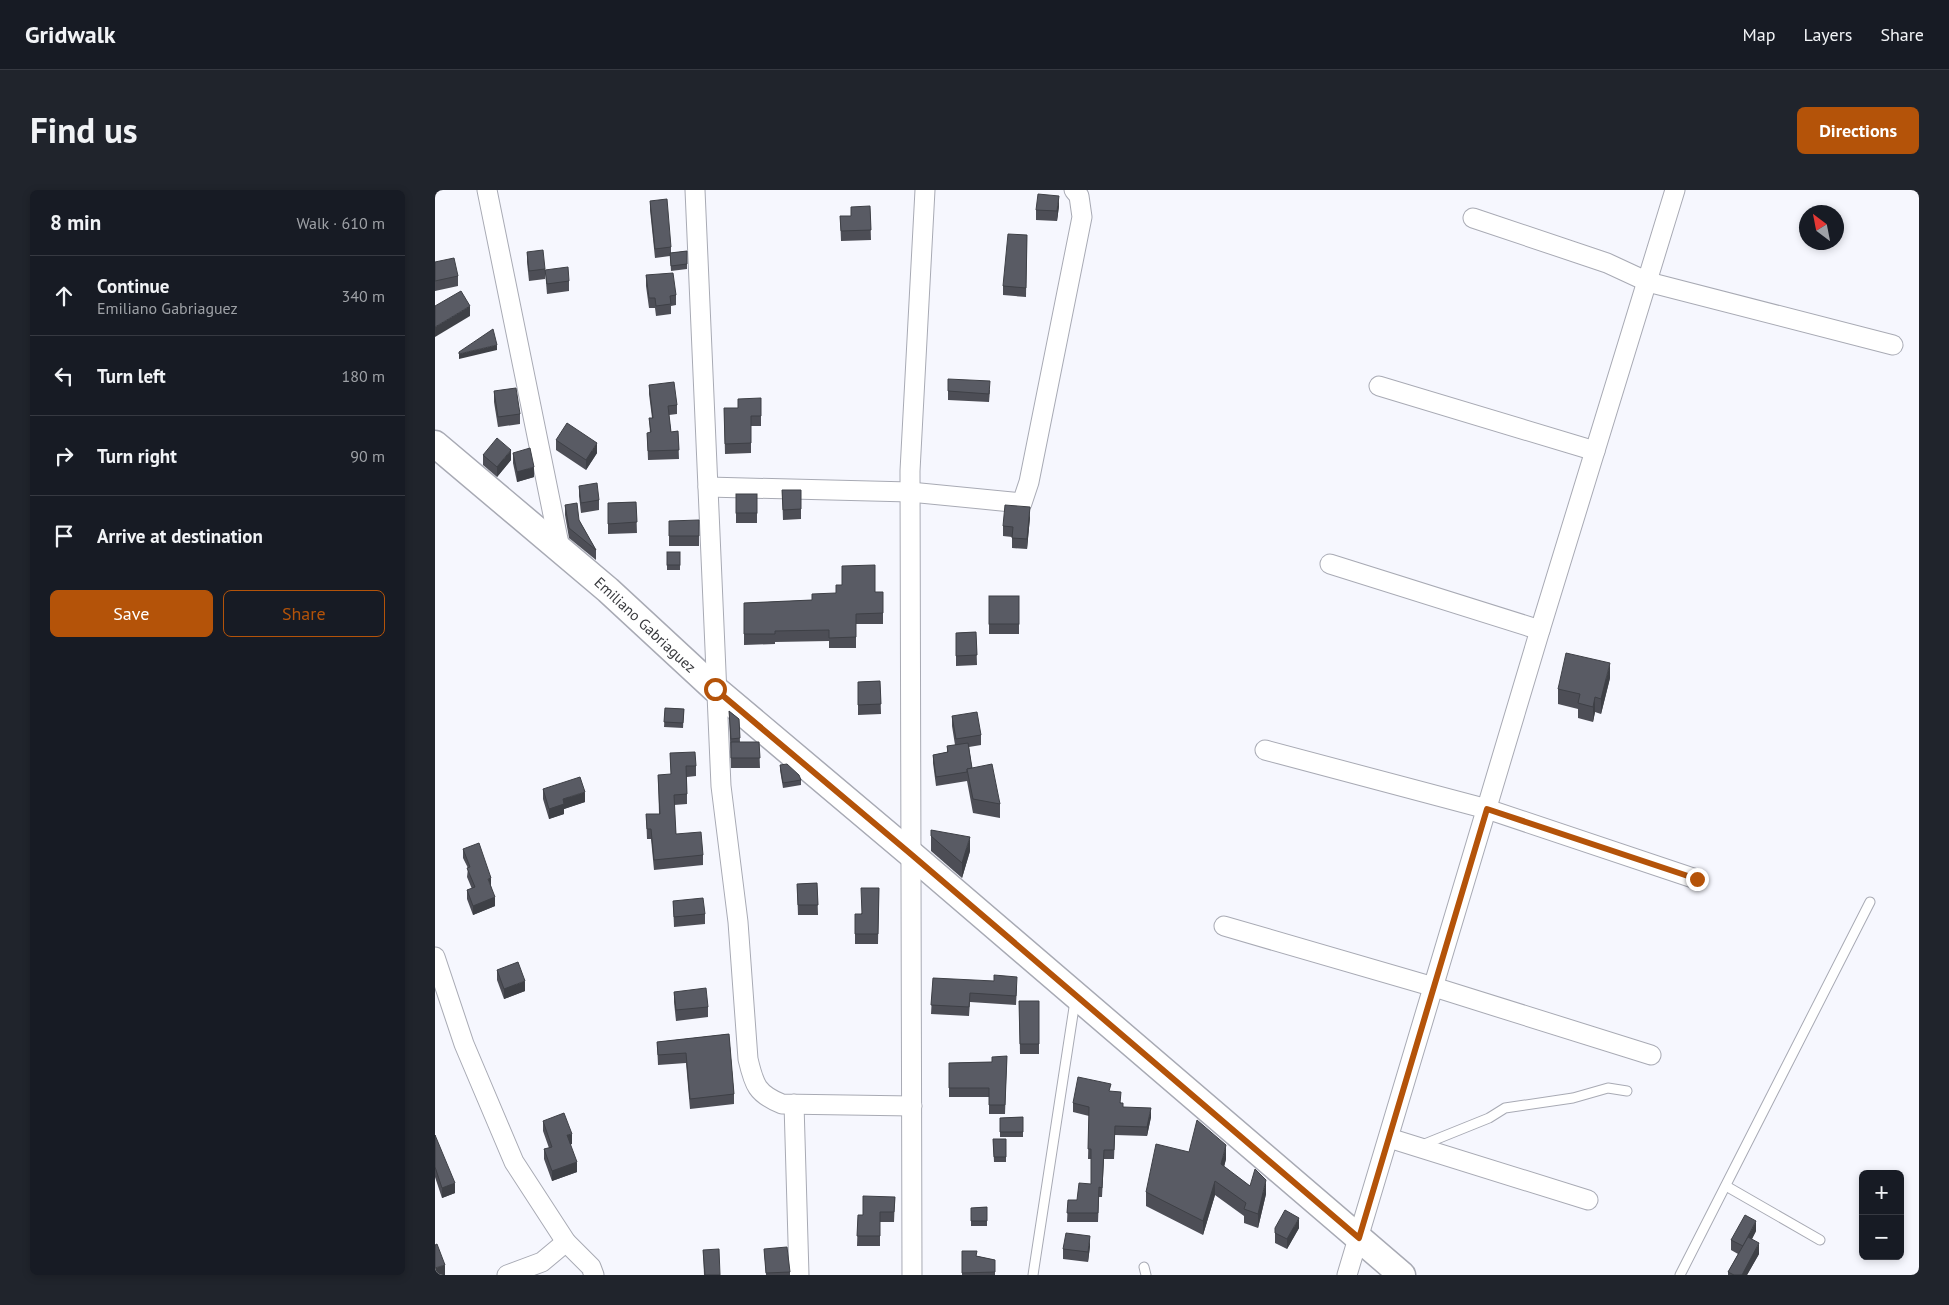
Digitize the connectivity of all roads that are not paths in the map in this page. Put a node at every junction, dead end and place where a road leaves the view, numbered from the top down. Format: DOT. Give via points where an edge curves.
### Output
graph roads {
  1 [pos="487,190"];
  2 [pos="695,190"];
  3 [pos="925,190"];
  4 [pos="1074,190"];
  5 [pos="1675,190"];
  6 [pos="1473,218"];
  7 [pos="1648,282"];
  8 [pos="1893,345"];
  9 [pos="1379,386"];
  10 [pos="435,444"];
  11 [pos="1595,451"];
  12 [pos="708,487"];
  13 [pos="910,492"];
  14 [pos="561,549"];
  15 [pos="1331,564"];
  16 [pos="1540,630"];
  17 [pos="715,689"];
  18 [pos="1265,750"];
  19 [pos="1487,809"];
  20 [pos="912,855"];
  21 [pos="1697,879"];
  22 [pos="1870,902"];
  23 [pos="1224,926"];
  24 [pos="435,957"];
  25 [pos="1434,987"];
  26 [pos="1076,996"];
  27 [pos="1651,1055"];
  28 [pos="1627,1091"];
  29 [pos="794,1104"];
  30 [pos="912,1106"];
  31 [pos="1389,1138"];
  32 [pos="1417,1148"];
  33 [pos="1726,1186"];
  34 [pos="1588,1200"];
  35 [pos="1359,1238"];
  36 [pos="1820,1240"];
  37 [pos="566,1242"];
  38 [pos="507,1275"];
  39 [pos="594,1275"];
  40 [pos="799,1275"];
  41 [pos="912,1275"];
  42 [pos="1033,1275"];
  43 [pos="1347,1275"];
  44 [pos="1402,1275"];
  45 [pos="1680,1275"];
  1 -- 14 [label="street"];
  2 -- 12 [label="street"];
  3 -- 13 [label="street"];
  4 -- 13 [label="street" via="1079,196 1083,217 1031,473 1022,503"];
  5 -- 7 [label="street"];
  6 -- 7 [label="street" via="1607,263"];
  7 -- 8 [label="street"];
  7 -- 11 [label="street"];
  9 -- 11 [label="street"];
  10 -- 14 [label="main road, Emiliano Gabriaguez"];
  11 -- 16 [label="street"];
  12 -- 13 [label="street"];
  12 -- 17 [label="street"];
  13 -- 20 [label="street"];
  14 -- 17 [label="main road, Emiliano Gabriaguez"];
  15 -- 16 [label="street"];
  16 -- 19 [label="street"];
  17 -- 20 [label="main road, Emiliano Gabriaguez"];
  17 -- 29 [label="street" via="721,786 738,922 748,1059 753,1081 765,1097 783,1104"];
  18 -- 19 [label="street"];
  19 -- 21 [label="street"];
  19 -- 25 [label="street"];
  20 -- 26 [label="main road, Emiliano Gabriaguez"];
  20 -- 30 [label="street"];
  22 -- 33 [label="lane"];
  23 -- 25 [label="street"];
  24 -- 37 [label="street" via="464,1044 514,1162"];
  25 -- 27 [label="street"];
  25 -- 31 [label="street"];
  26 -- 35 [label="main road, Emiliano Gabriaguez"];
  26 -- 42 [label="lane"];
  28 -- 32 [label="lane" via="1608,1088 1573,1098 1505,1108"];
  29 -- 30 [label="street"];
  29 -- 40 [label="street"];
  30 -- 41 [label="street"];
  31 -- 32 [label="street"];
  31 -- 35 [label="street"];
  32 -- 34 [label="street"];
  33 -- 36 [label="lane"];
  33 -- 45 [label="lane"];
  35 -- 43 [label="street"];
  35 -- 44 [label="main road, Emiliano Gabriaguez"];
  37 -- 38 [label="street" via="542,1262"];
  37 -- 39 [label="street" via="591,1267"];
}
